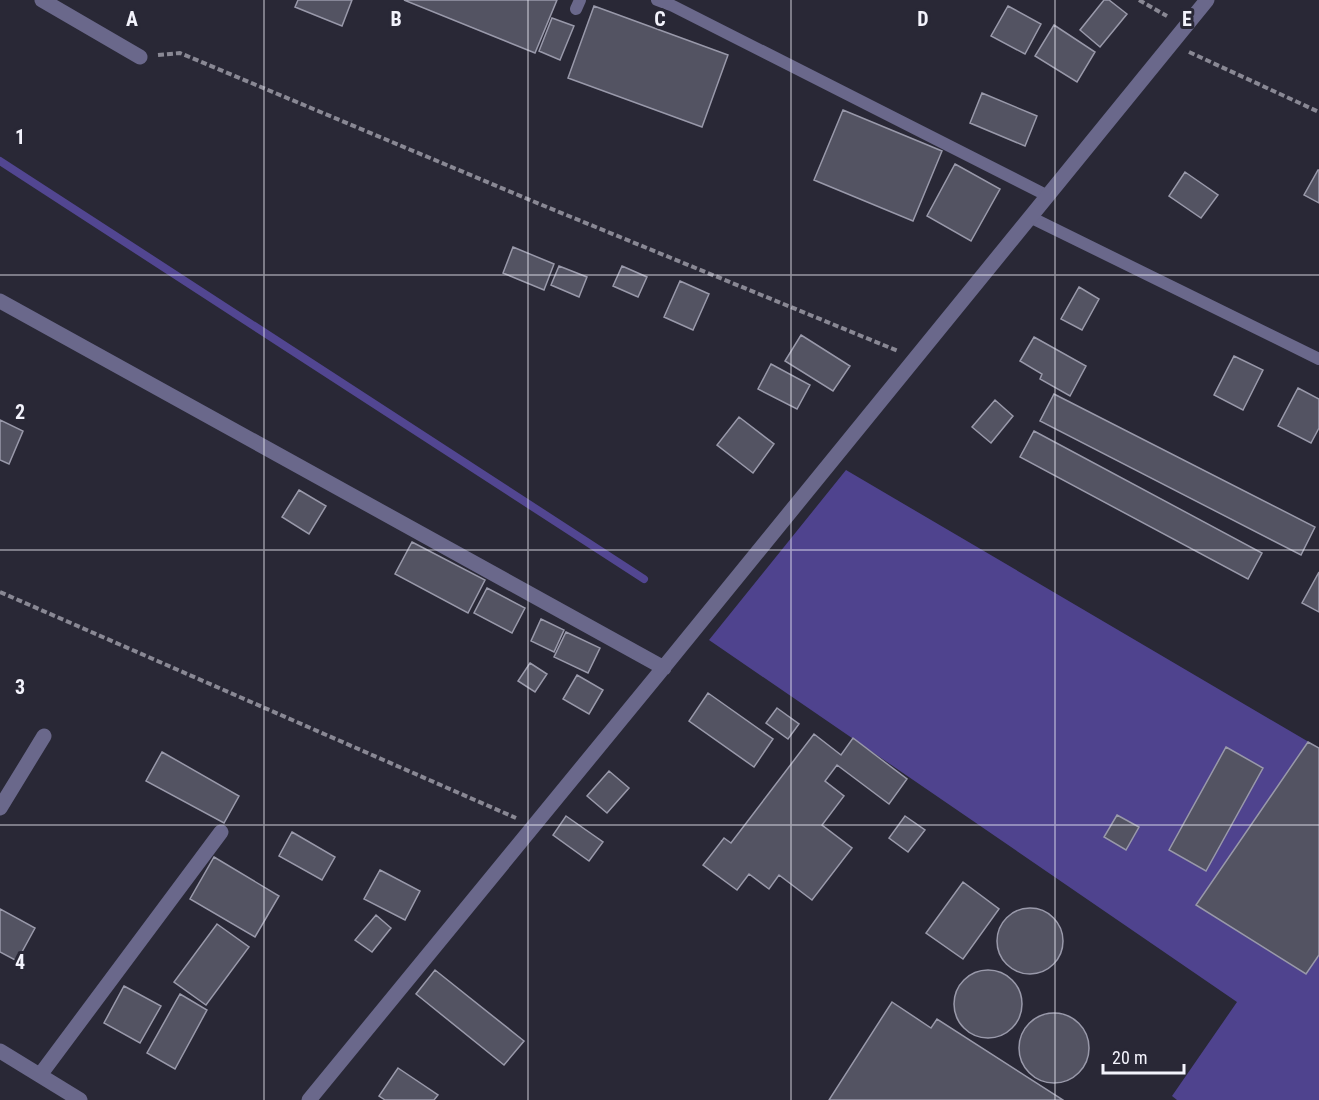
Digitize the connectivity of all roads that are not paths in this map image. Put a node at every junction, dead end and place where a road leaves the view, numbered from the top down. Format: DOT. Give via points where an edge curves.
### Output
graph roads {
  1 [pos="42,0"];
  2 [pos="657,0"];
  3 [pos="1207,0"];
  4 [pos="140,57"];
  5 [pos="1048,196"];
  6 [pos="1030,217"];
  7 [pos="0,302"];
  8 [pos="1319,359"];
  9 [pos="664,668"];
  10 [pos="44,736"];
  11 [pos="0,808"];
  12 [pos="221,832"];
  13 [pos="0,1051"];
  14 [pos="40,1075"];
  15 [pos="80,1100"];
  16 [pos="309,1100"];
  1 -- 4 [label="street"];
  2 -- 5 [label="lane"];
  3 -- 5 [label="street"];
  5 -- 6 [label="street"];
  6 -- 8 [label="lane"];
  6 -- 9 [label="street"];
  7 -- 9 [label="street"];
  9 -- 16 [label="street"];
  10 -- 11 [label="street"];
  12 -- 14 [label="street"];
  13 -- 14 [label="street"];
  14 -- 15 [label="street"];
}
